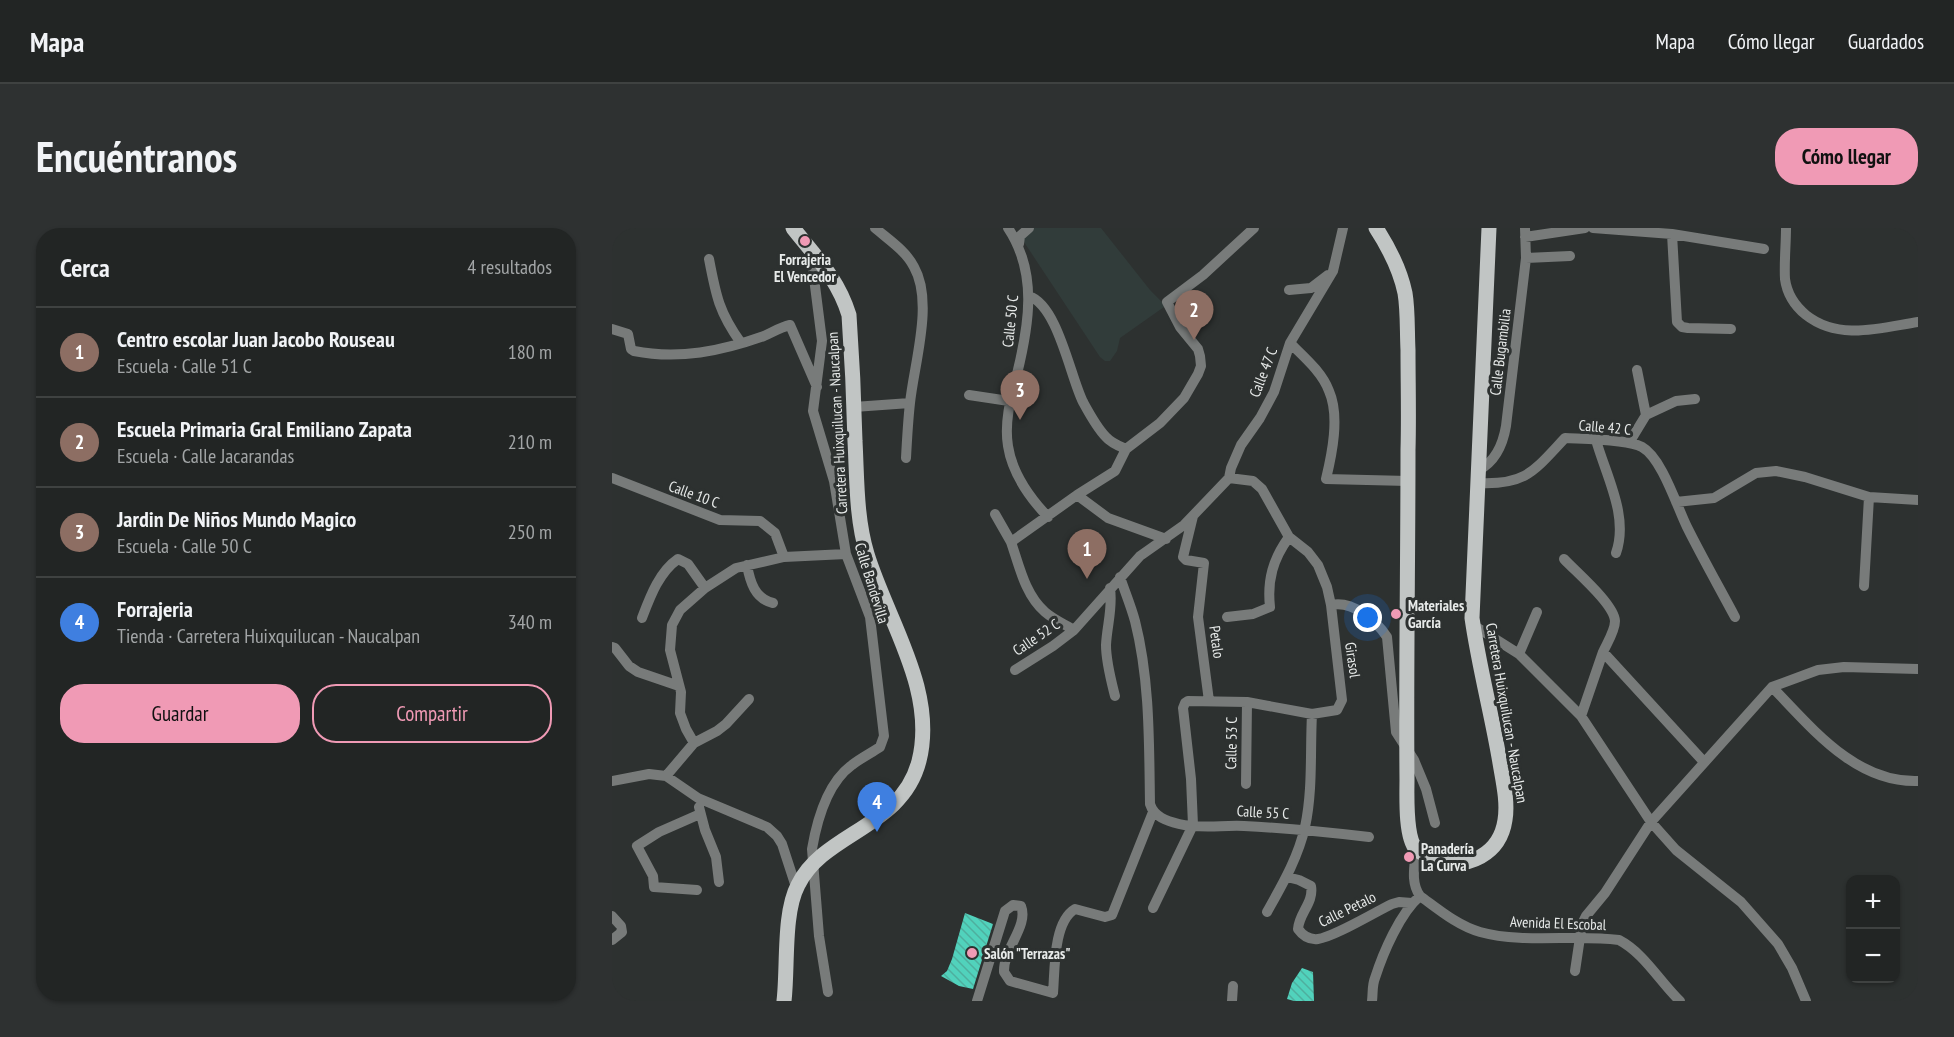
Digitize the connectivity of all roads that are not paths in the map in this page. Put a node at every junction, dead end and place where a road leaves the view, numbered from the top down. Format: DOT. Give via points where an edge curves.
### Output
graph roads {
  1 [pos="793,228"];
  2 [pos="875,228"];
  3 [pos="1008,228"];
  4 [pos="1029,228"];
  5 [pos="1254,228"];
  6 [pos="1343,228"];
  7 [pos="1376,228"];
  8 [pos="1489,228"];
  9 [pos="1585,228"];
  10 [pos="1593,228"];
  11 [pos="1786,228"];
  12 [pos="1637,229"];
  13 [pos="1525,233"];
  14 [pos="1672,234"];
  15 [pos="1019,244"];
  16 [pos="1764,249"];
  17 [pos="812,252"];
  18 [pos="1570,256"];
  19 [pos="1526,258"];
  20 [pos="709,260"];
  21 [pos="1333,271"];
  22 [pos="1289,290"];
  23 [pos="1029,296"];
  24 [pos="1918,322"];
  25 [pos="612,328"];
  26 [pos="1731,328"];
  27 [pos="741,343"];
  28 [pos="1290,343"];
  29 [pos="1637,370"];
  30 [pos="817,387"];
  31 [pos="969,395"];
  32 [pos="1695,399"];
  33 [pos="1010,401"];
  34 [pos="910,403"];
  35 [pos="854,406"];
  36 [pos="1646,415"];
  37 [pos="1596,440"];
  38 [pos="1629,443"];
  39 [pos="1125,449"];
  40 [pos="906,458"];
  41 [pos="1479,476"];
  42 [pos="612,478"];
  43 [pos="1229,478"];
  44 [pos="1408,481"];
  45 [pos="1077,495"];
  46 [pos="1869,497"];
  47 [pos="1918,500"];
  48 [pos="1676,502"];
  49 [pos="994,514"];
  50 [pos="1192,516"];
  51 [pos="1048,517"];
  52 [pos="1289,537"];
  53 [pos="1166,539"];
  54 [pos="1011,542"];
  55 [pos="1616,553"];
  56 [pos="846,554"];
  57 [pos="784,557"];
  58 [pos="1564,559"];
  59 [pos="747,565"];
  60 [pos="1120,577"];
  61 [pos="1864,586"];
  62 [pos="705,588"];
  63 [pos="1110,588"];
  64 [pos="773,603"];
  65 [pos="1331,605"];
  66 [pos="1538,612"];
  67 [pos="1227,617"];
  68 [pos="1735,617"];
  69 [pos="642,618"];
  70 [pos="1473,625"];
  71 [pos="1074,630"];
  72 [pos="612,647"];
  73 [pos="1603,652"];
  74 [pos="1519,654"];
  75 [pos="1918,669"];
  76 [pos="1015,670"];
  77 [pos="679,686"];
  78 [pos="1772,687"];
  79 [pos="1115,696"];
  80 [pos="749,699"];
  81 [pos="1209,701"];
  82 [pos="1247,702"];
  83 [pos="1312,714"];
  84 [pos="1581,716"];
  85 [pos="694,743"];
  86 [pos="1407,746"];
  87 [pos="1704,762"];
  88 [pos="666,776"];
  89 [pos="612,781"];
  90 [pos="1918,781"];
  91 [pos="1246,784"];
  92 [pos="698,798"];
  93 [pos="700,814"];
  94 [pos="1155,814"];
  95 [pos="1651,822"];
  96 [pos="1436,823"];
  97 [pos="1193,825"];
  98 [pos="1304,829"];
  99 [pos="1369,837"];
  100 [pos="1416,849"];
  101 [pos="814,864"];
  102 [pos="1287,877"];
  103 [pos="719,882"];
  104 [pos="796,887"];
  105 [pos="697,890"];
  106 [pos="1416,900"];
  107 [pos="1154,908"];
  108 [pos="1267,912"];
  109 [pos="612,916"];
  110 [pos="1579,938"];
  111 [pos="612,940"];
  112 [pos="1575,971"];
  113 [pos="1233,986"];
  114 [pos="828,992"];
  115 [pos="784,1001"];
  116 [pos="977,1001"];
  117 [pos="1232,1001"];
  118 [pos="1372,1001"];
  119 [pos="1680,1001"];
  120 [pos="1806,1001"];
  1 -- 17 [label="main road, Carretera Huixquilucan - Naucalpan"];
  2 -- 34 [label="street" via="911,261 921,286 924,308"];
  3 -- 15 [label="street, Calle 50 C"];
  4 -- 15 [label="street" via="1020,236"];
  5 -- 39 [label="street" via="1167,302 1198,349 1201,366 1184,398 1160,423"];
  6 -- 21 [label="street, Calle 47 C"];
  7 -- 44 [label="main road" via="1398,267 1405,293"];
  8 -- 41 [label="main road, Carretera Huixquilucan - Naucalpan"];
  9 -- 13 [label="street"];
  10 -- 12 [label="street"];
  11 -- 24 [label="street" via="1788,291 1808,316 1834,330 1846,331"];
  12 -- 14 [label="street"];
  13 -- 19 [label="street, Calle Bugambilia"];
  14 -- 16 [label="street"];
  14 -- 26 [label="street" via="1677,321 1688,328"];
  15 -- 23 [label="street, Calle 50 C"];
  17 -- 30 [label="street, Calle Bandevilla" via="822,341"];
  17 -- 35 [label="main road, Carretera Huixquilucan - Naucalpan" via="842,294 849,315"];
  18 -- 19 [label="street"];
  19 -- 41 [label="street, Calle Bugambilia" via="1503,440"];
  20 -- 27 [label="street" via="720,309"];
  21 -- 22 [label="street" via="1311,288"];
  21 -- 28 [label="street, Calle 47 C"];
  23 -- 33 [label="street, Calle 50 C" via="1023,349"];
  23 -- 39 [label="street" via="1040,303 1051,319 1083,401 1100,430 1108,440"];
  25 -- 27 [label="street" via="628,334 633,350 646,354 708,353"];
  27 -- 30 [label="street" via="790,325"];
  28 -- 43 [label="street, Calle 47 C" via="1274,392 1233,460"];
  28 -- 44 [label="street" via="1317,372 1331,397 1333,448 1326,479"];
  29 -- 36 [label="street"];
  30 -- 56 [label="street, Calle Bandevilla" via="813,411 834,481"];
  31 -- 33 [label="street"];
  32 -- 36 [label="street" via="1676,401"];
  33 -- 51 [label="street, Calle 50 C" via="1007,434 1011,457 1024,485"];
  34 -- 35 [label="street"];
  34 -- 40 [label="street"];
  35 -- 101 [label="main road, Carretera Huixquilucan - Naucalpan" via="857,493 866,552 917,687 922,748 901,797"];
  36 -- 38 [label="street"];
  37 -- 38 [label="street, Calle 42 C"];
  37 -- 41 [label="street, Calle 42 C" via="1565,438 1531,473 1516,481 1502,484"];
  37 -- 55 [label="street" via="1621,524"];
  38 -- 48 [label="street, Calle 42 C" via="1652,456"];
  39 -- 45 [label="street" via="1115,471"];
  41 -- 70 [label="main road, Carretera Huixquilucan - Naucalpan"];
  42 -- 57 [label="street, Calle 10 C" via="720,520 760,521 775,533"];
  43 -- 50 [label="street, Calle 47 C"];
  43 -- 52 [label="street" via="1252,481 1262,489"];
  44 -- 86 [label="main road"];
  45 -- 51 [label="street"];
  45 -- 53 [label="street" via="1108,518"];
  46 -- 47 [label="street"];
  46 -- 48 [label="street" via="1805,477 1767,471 1756,473 1714,498"];
  46 -- 61 [label="street"];
  48 -- 68 [label="street, Calle 42 C"];
  49 -- 54 [label="street"];
  50 -- 53 [label="street, Calle 47 C"];
  50 -- 81 [label="street, Petalo" via="1183,557 1204,563 1198,617"];
  51 -- 54 [label="street"];
  52 -- 65 [label="street, Girasol" via="1313,557"];
  52 -- 67 [label="street" via="1272,571 1270,607"];
  53 -- 60 [label="street, Calle 47 C" via="1144,552"];
  54 -- 71 [label="street" via="1025,583 1039,605"];
  56 -- 57 [label="street"];
  56 -- 101 [label="street, Calle Bandevilla" via="870,617 883,740 880,747 850,766 834,786 820,813 812,849"];
  57 -- 59 [label="street"];
  58 -- 73 [label="street" via="1614,615"];
  59 -- 62 [label="street" via="725,573"];
  59 -- 64 [label="street" via="757,595"];
  60 -- 63 [label="street, Calle 52 C"];
  60 -- 94 [label="street" via="1140,645 1149,724 1150,804"];
  62 -- 69 [label="street" via="679,558 664,573"];
  62 -- 77 [label="street" via="680,610 672,625 670,650"];
  63 -- 71 [label="street, Calle 52 C"];
  63 -- 79 [label="street" via="1112,602 1106,643"];
  65 -- 83 [label="street, Girasol" via="1342,700 1336,710"];
  65 -- 86 [label="street" via="1352,607 1380,626 1387,637 1396,732"];
  66 -- 74 [label="street"];
  70 -- 74 [label="street"];
  70 -- 100 [label="main road, Carretera Huixquilucan - Naucalpan" via="1505,795 1505,821 1485,855 1468,863 1449,863"];
  71 -- 76 [label="street, Calle 52 C"];
  72 -- 77 [label="street" via="638,672"];
  73 -- 84 [label="street"];
  73 -- 87 [label="street"];
  74 -- 84 [label="street"];
  75 -- 78 [label="street" via="1818,670"];
  77 -- 85 [label="street" via="680,712"];
  78 -- 87 [label="street"];
  78 -- 90 [label="street" via="1854,765 1882,776"];
  80 -- 85 [label="street" via="726,724"];
  81 -- 82 [label="street, Girasol"];
  81 -- 97 [label="street, Girasol" via="1188,702 1183,708"];
  82 -- 83 [label="street, Girasol"];
  82 -- 91 [label="street, Calle 53 C"];
  83 -- 98 [label="street"];
  84 -- 95 [label="street"];
  85 -- 88 [label="street"];
  86 -- 96 [label="street"];
  86 -- 100 [label="main road" via="1410,833"];
  87 -- 95 [label="street"];
  88 -- 89 [label="street" via="649,774"];
  88 -- 92 [label="street"];
  92 -- 93 [label="street"];
  92 -- 104 [label="street" via="771,829 782,844"];
  93 -- 103 [label="street" via="716,858"];
  93 -- 105 [label="street" via="637,846 653,876 654,887"];
  94 -- 97 [label="street, Calle 55 C"];
  94 -- 116 [label="street" via="1114,914 1108,918 1075,909 1063,922 1053,994 1010,981 1004,972 1006,956 1024,918 1021,906 1013,905 1005,911"];
  95 -- 110 [label="street" via="1586,916"];
  95 -- 120 [label="street" via="1676,850 1758,919 1778,944"];
  97 -- 98 [label="street, Calle 55 C"];
  97 -- 107 [label="street"];
  98 -- 99 [label="street, Calle 55 C"];
  98 -- 102 [label="street"];
  100 -- 106 [label="street"];
  101 -- 104 [label="main road, Carretera Huixquilucan - Naucalpan"];
  101 -- 114 [label="street"];
  102 -- 106 [label="street, Calle Petalo" via="1311,886 1312,896 1298,925 1308,938 1320,939 1392,904"];
  102 -- 108 [label="street"];
  104 -- 115 [label="main road, Carretera Huixquilucan - Naucalpan" via="790,914"];
  106 -- 110 [label="street, Avenida El Escobal" via="1479,932"];
  106 -- 118 [label="street" via="1388,943 1374,979"];
  109 -- 111 [label="street" via="622,929"];
  110 -- 112 [label="street"];
  110 -- 119 [label="street, Avenida El Escobal" via="1612,939 1627,944"];
  113 -- 117 [label="street"];
}
